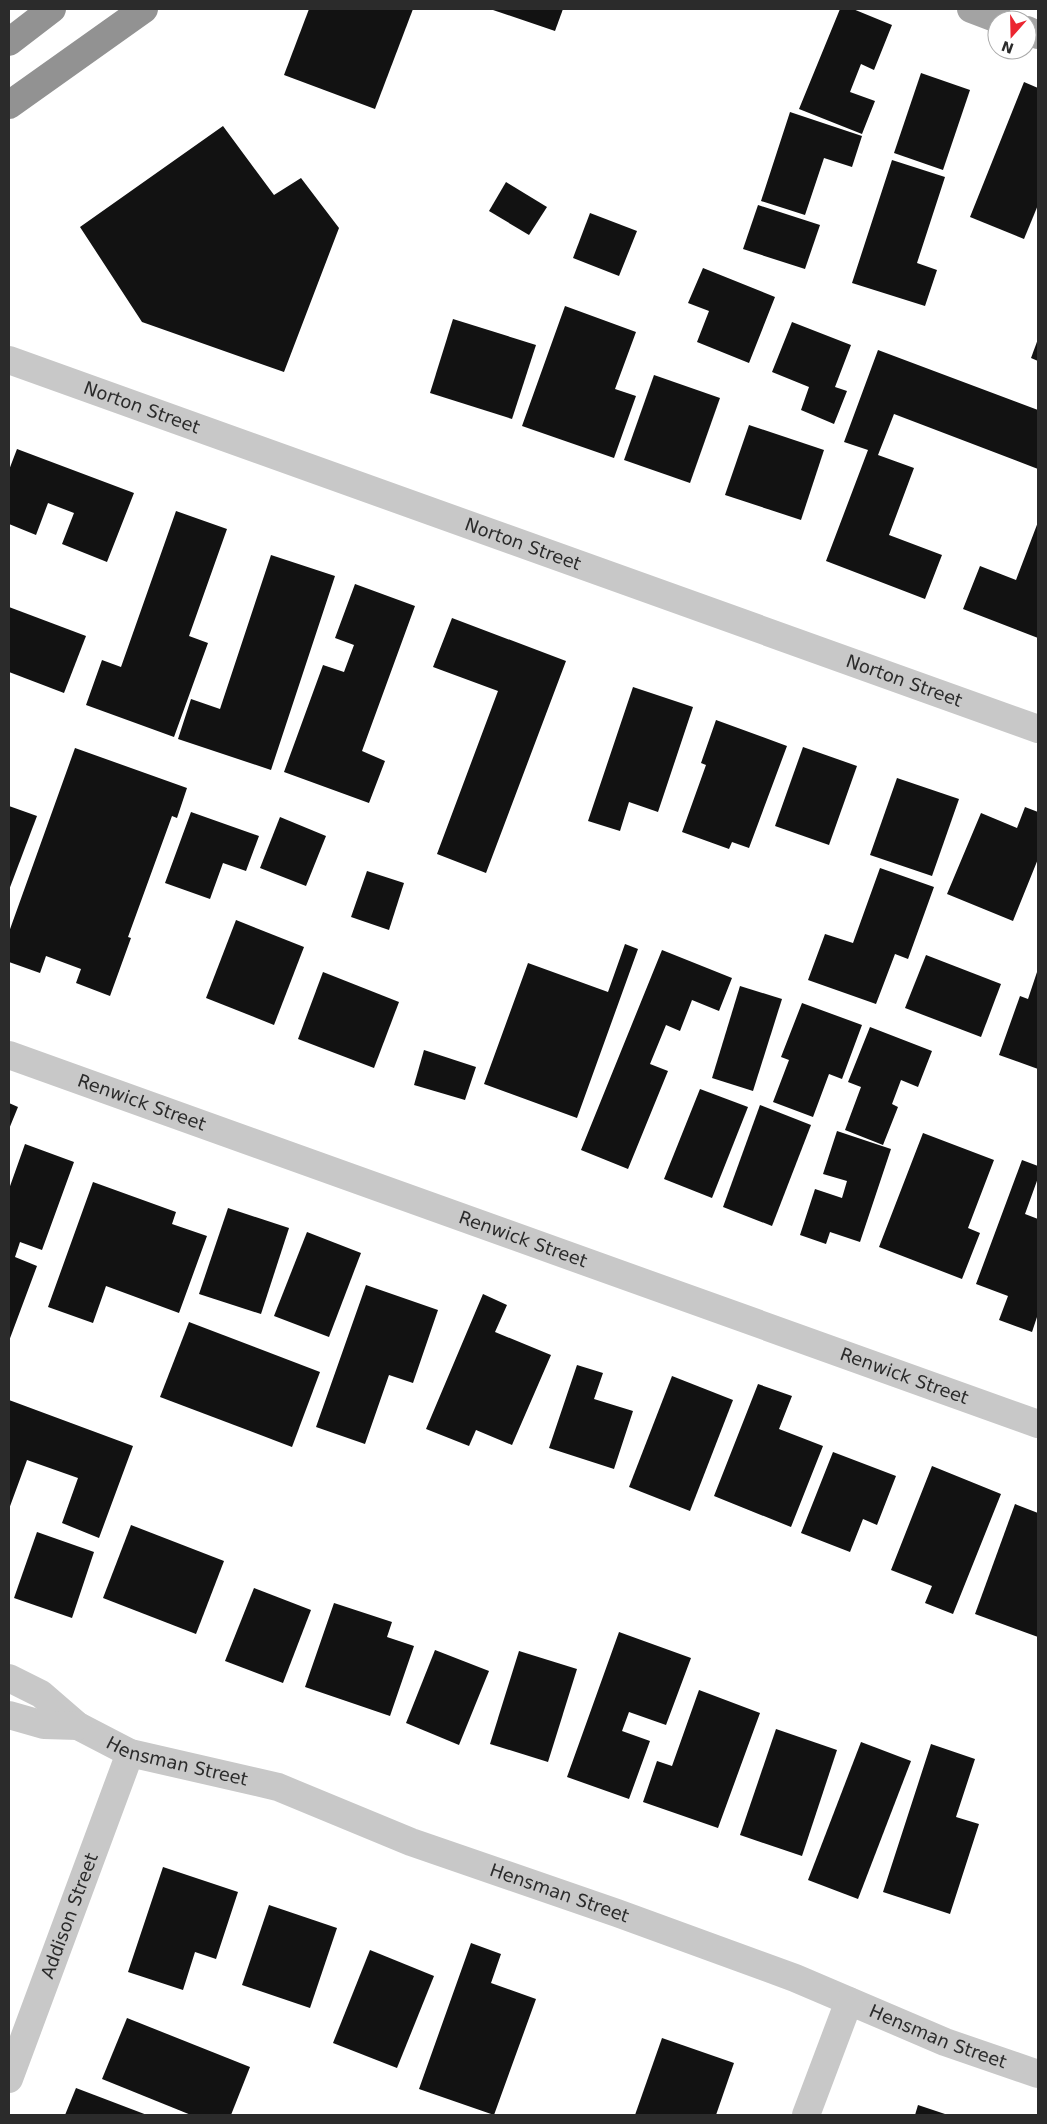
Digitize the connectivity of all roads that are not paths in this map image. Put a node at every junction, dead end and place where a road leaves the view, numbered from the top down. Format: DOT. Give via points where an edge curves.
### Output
graph roads {
  1 [pos="52,9"];
  2 [pos="144,9"];
  3 [pos="971,9"];
  4 [pos="987,15"];
  5 [pos="9,42"];
  6 [pos="9,105"];
  7 [pos="9,360"];
  8 [pos="1038,729"];
  9 [pos="9,1055"];
  10 [pos="1038,1424"];
  11 [pos="9,1678"];
  12 [pos="9,1716"];
  13 [pos="78,1726"];
  14 [pos="130,1752"];
  15 [pos="849,2002"];
  16 [pos="1038,2074"];
  17 [pos="9,2079"];
  18 [pos="806,2115"];
  1 -- 5 [label="highway"];
  2 -- 6 [label="highway"];
  3 -- 4 [label="main road"];
  7 -- 8 [label="street, Norton Street"];
  9 -- 10 [label="street, Renwick Street"];
  11 -- 13 [label="street, Hensman Street" via="41,1694"];
  12 -- 13 [label="street, Hensman Street" via="44,1725"];
  13 -- 14 [label="street, Hensman Street"];
  14 -- 15 [label="street, Hensman Street" via="278,1787 411,1842 768,1968"];
  14 -- 17 [label="street, Addison Street"];
  15 -- 16 [label="street, Hensman Street" via="945,2042"];
  15 -- 18 [label="street"];
}
